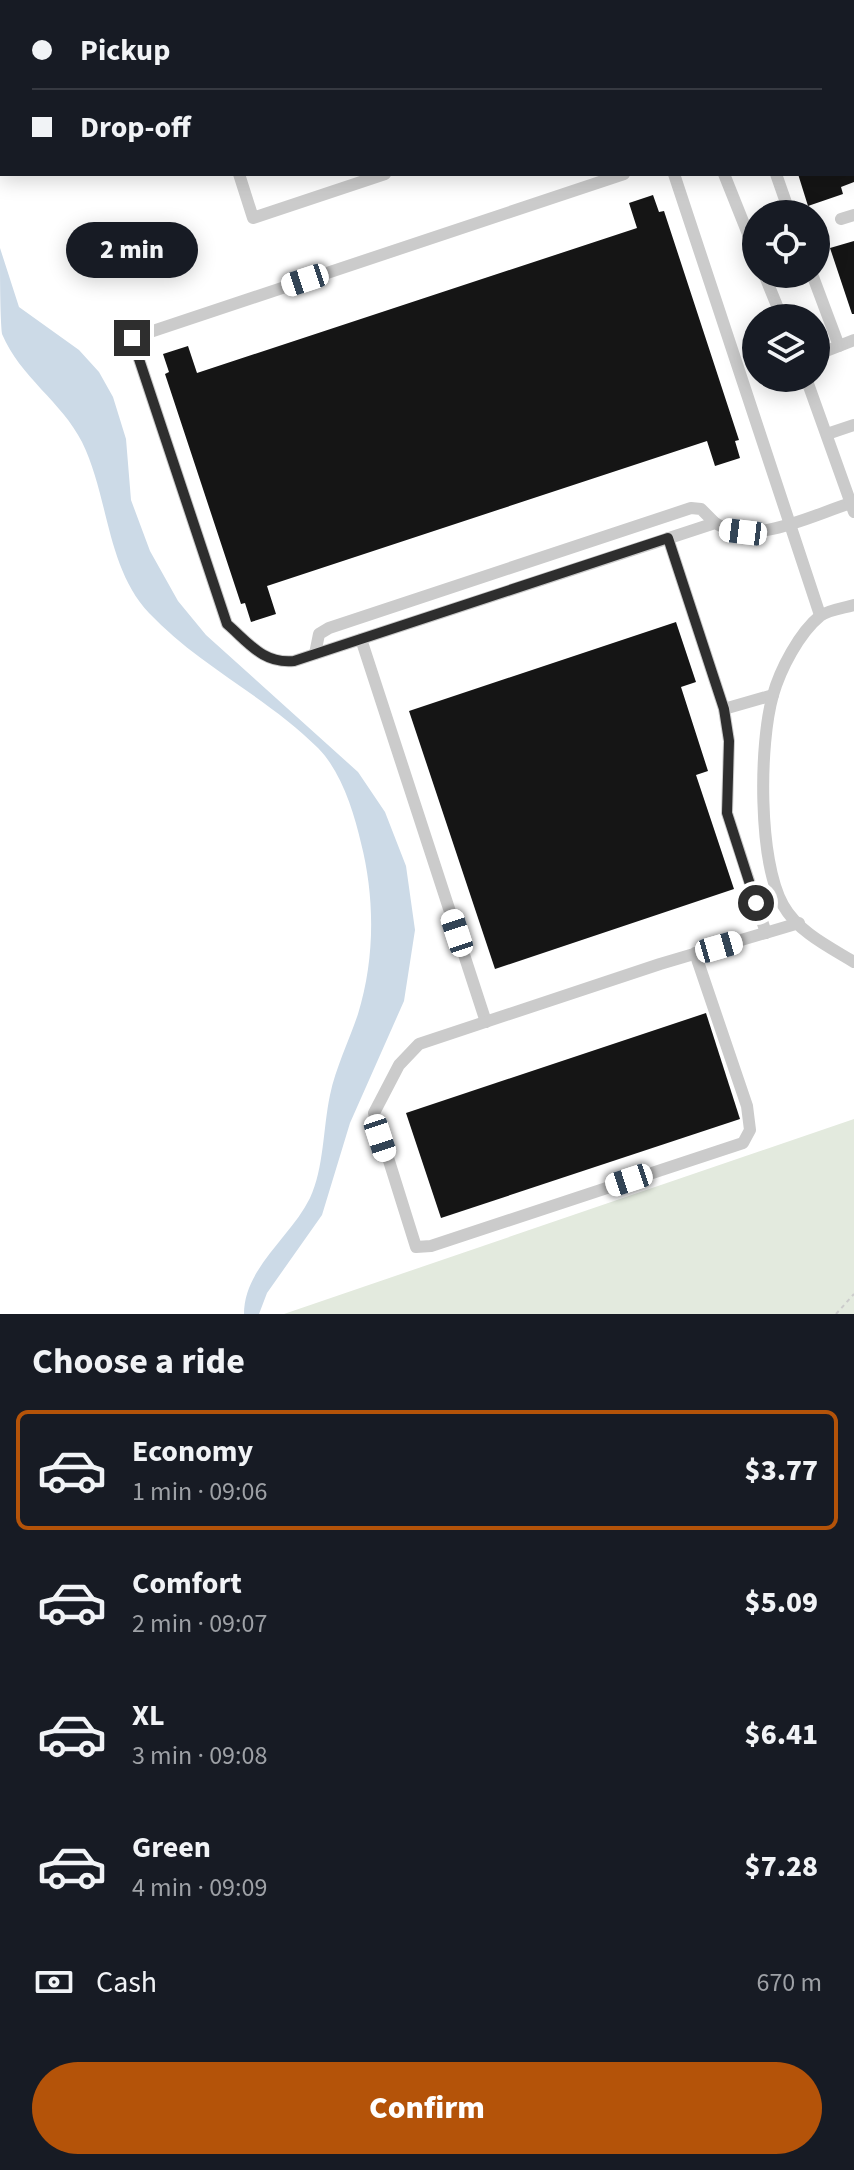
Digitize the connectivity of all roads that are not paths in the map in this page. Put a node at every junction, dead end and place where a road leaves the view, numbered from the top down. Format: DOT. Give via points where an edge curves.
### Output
graph roads {
  1 [pos="240,176"];
  2 [pos="379,176"];
  3 [pos="618,176"];
  4 [pos="675,176"];
  5 [pos="725,176"];
  6 [pos="777,176"];
  7 [pos="785,200"];
  8 [pos="742,219"];
  9 [pos="817,288"];
  10 [pos="854,340"];
  11 [pos="839,346"];
  12 [pos="830,350"];
  13 [pos="811,392"];
  14 [pos="854,425"];
  15 [pos="827,434"];
  16 [pos="852,507"];
  17 [pos="790,522"];
  18 [pos="715,523"];
  19 [pos="668,538"];
  20 [pos="531,561"];
  21 [pos="538,581"];
  22 [pos="854,605"];
  23 [pos="820,615"];
  24 [pos="361,639"];
  25 [pos="315,654"];
  26 [pos="773,695"];
  27 [pos="724,709"];
  28 [pos="799,923"];
  29 [pos="766,933"];
  30 [pos="695,953"];
  31 [pos="854,962"];
  32 [pos="486,1022"];
  1 -- 2 [label="street" via="253,218"];
  3 -- 25 [label="street" via="132,338 227,624 276,663"];
  4 -- 17 [label="street"];
  5 -- 8 [label="street"];
  6 -- 7 [label="street"];
  9 -- 11 [label="street"];
  10 -- 11 [label="street"];
  11 -- 12 [label="street"];
  13 -- 15 [label="street"];
  14 -- 15 [label="street"];
  15 -- 16 [label="street"];
  16 -- 17 [label="street"];
  17 -- 18 [label="street" via="743,532"];
  17 -- 23 [label="street"];
  18 -- 19 [label="street"];
  18 -- 20 [label="street" via="701,509 691,508"];
  19 -- 21 [label="street"];
  19 -- 27 [label="street"];
  20 -- 21 [label="street"];
  20 -- 25 [label="street" via="329,628 319,634"];
  21 -- 24 [label="street"];
  22 -- 23 [label="street"];
  23 -- 26 [label="street" via="794,648"];
  24 -- 25 [label="street"];
  24 -- 32 [label="street"];
  26 -- 27 [label="street"];
  26 -- 28 [label="street" via="763,825 783,906"];
  27 -- 29 [label="street" via="729,741 727,813"];
  28 -- 29 [label="street"];
  28 -- 31 [label="street"];
  29 -- 30 [label="street"];
  30 -- 32 [label="street"];
  30 -- 32 [label="street" via="747,1106 750,1130 743,1143 416,1247 374,1113 399,1065 419,1044"];
}
